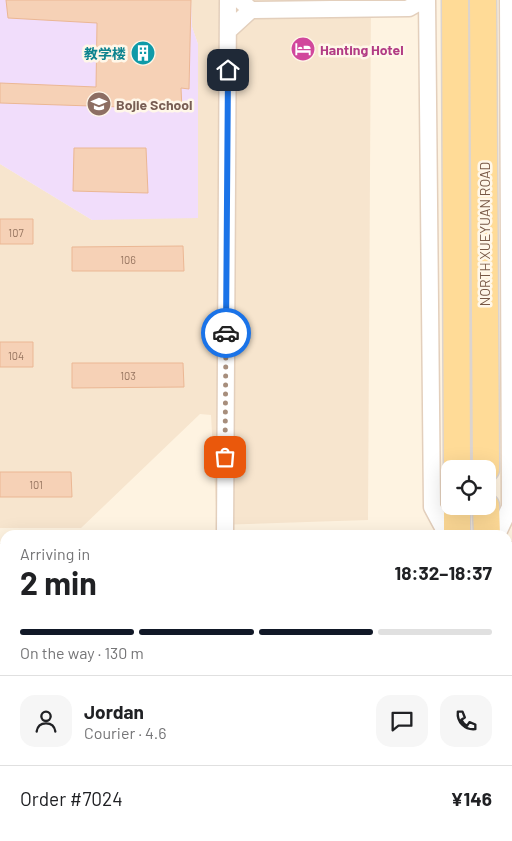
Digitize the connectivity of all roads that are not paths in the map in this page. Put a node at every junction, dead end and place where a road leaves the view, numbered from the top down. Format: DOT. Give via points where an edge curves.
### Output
graph roads {
  1 [pos="228,0"];
  2 [pos="422,0"];
  3 [pos="427,0"];
  4 [pos="455,0"];
  5 [pos="483,0"];
  6 [pos="508,0"];
  7 [pos="246,5"];
  8 [pos="228,31"];
  9 [pos="502,336"];
  10 [pos="457,460"];
  11 [pos="487,460"];
  12 [pos="458,515"];
  13 [pos="486,515"];
  14 [pos="225,530"];
  15 [pos="444,530"];
  16 [pos="458,530"];
  17 [pos="486,530"];
  18 [pos="499,530"];
  19 [pos="512,625"];
  20 [pos="512,747"];
  1 -- 8 [label="street"];
  2 -- 7 [label="street" via="409,8"];
  3 -- 15 [label="street" via="432,507"];
  4 -- 10 [label="main road, NORTH XUEYUAN ROAD"];
  5 -- 9 [label="main road, NORTH XUEYUAN ROAD"];
  6 -- 9 [label="street"];
  7 -- 8 [label="street"];
  8 -- 14 [label="street"];
  9 -- 11 [label="main road, NORTH XUEYUAN ROAD"];
  9 -- 18 [label="street" via="510,507"];
  12 -- 16 [label="main road"];
  13 -- 17 [label="main road"];
  19 -- 20 [label="street"];
}
